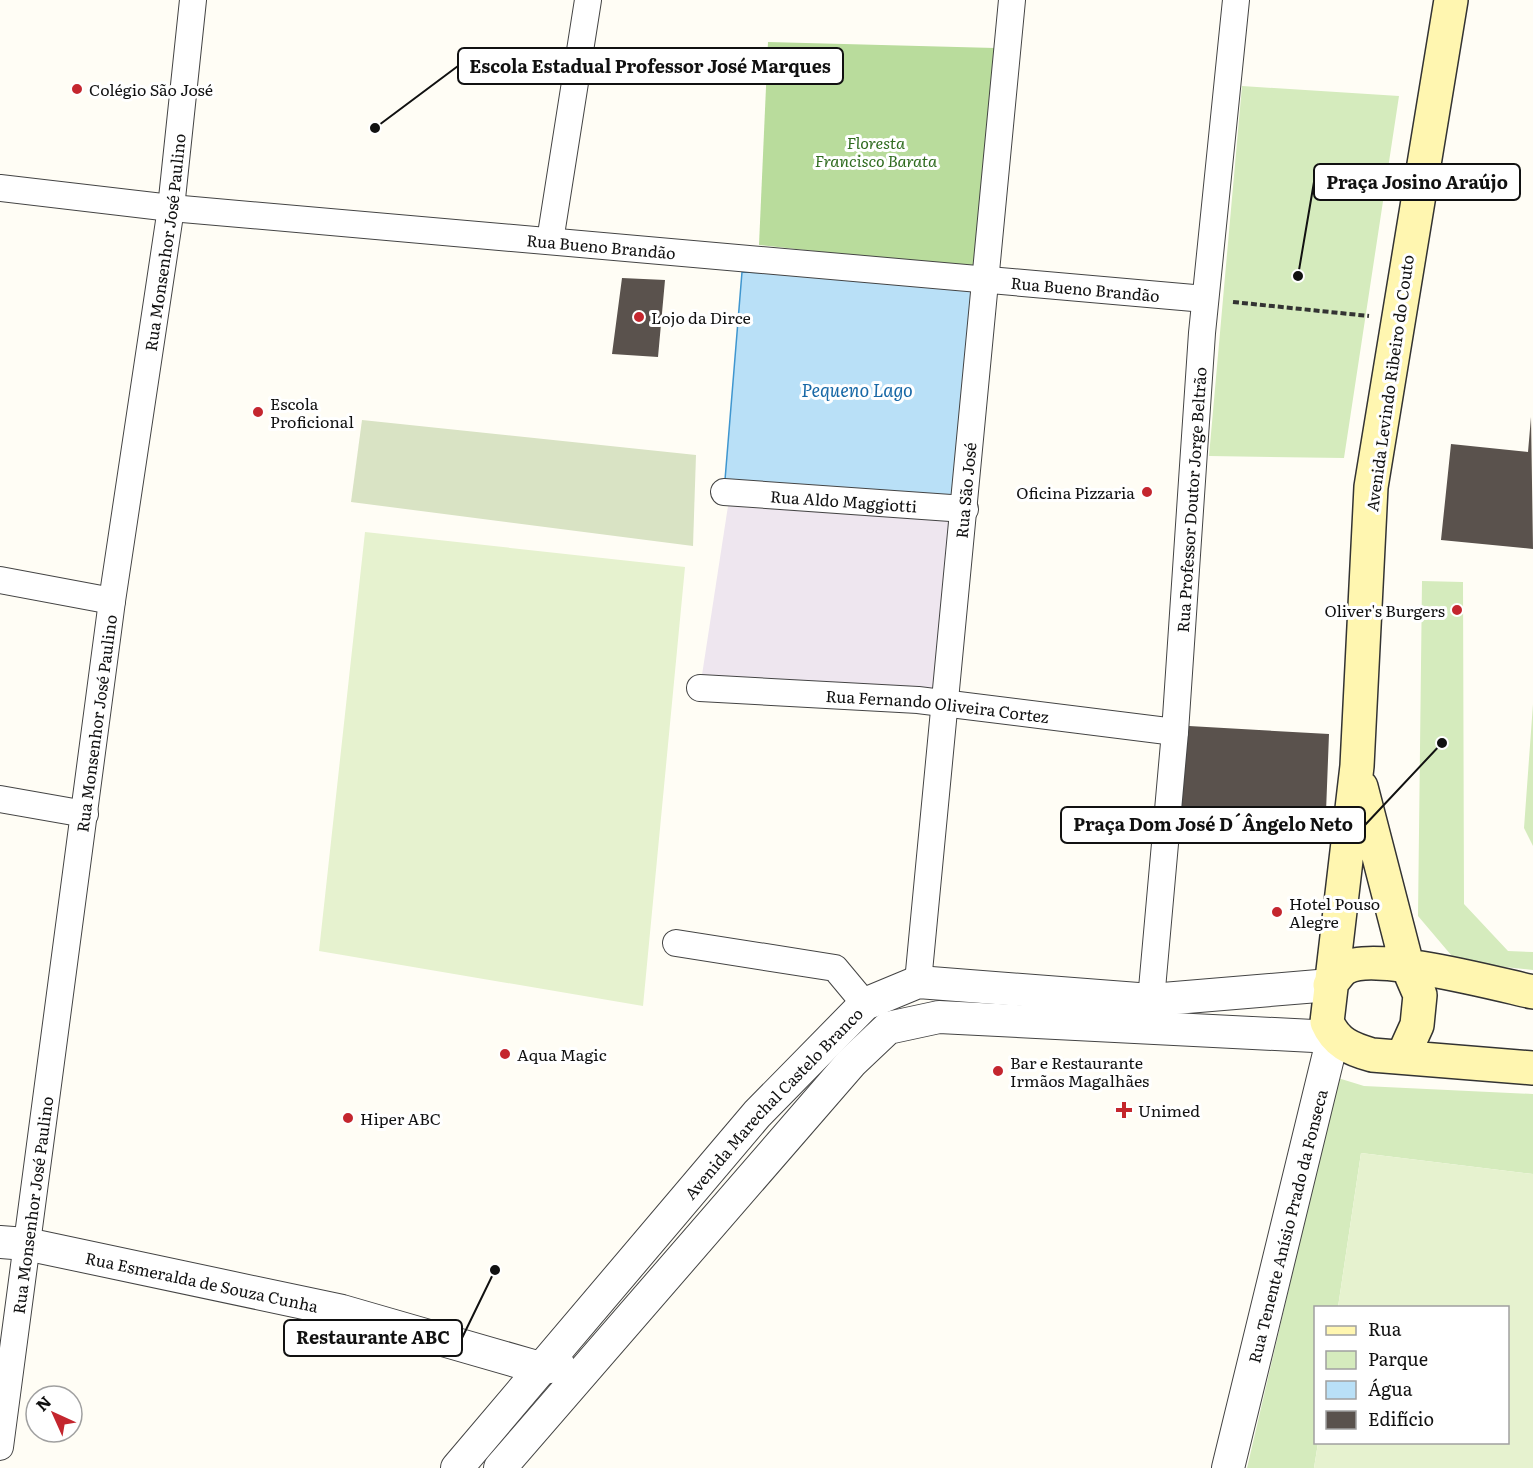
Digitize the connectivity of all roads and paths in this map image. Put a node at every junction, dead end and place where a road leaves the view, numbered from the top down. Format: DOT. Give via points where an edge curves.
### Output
graph roads {
  1 [pos="193,0"];
  2 [pos="588,0"];
  3 [pos="1012,0"];
  4 [pos="1236,0"];
  5 [pos="1451,0"];
  6 [pos="0,188"];
  7 [pos="171,208"];
  8 [pos="550,241"];
  9 [pos="986,281"];
  10 [pos="1205,299"];
  11 [pos="1397,319"];
  12 [pos="724,492"];
  13 [pos="965,509"];
  14 [pos="0,580"];
  15 [pos="112,601"];
  16 [pos="700,688"];
  17 [pos="946,703"];
  18 [pos="1175,732"];
  19 [pos="1357,769"];
  20 [pos="0,799"];
  21 [pos="85,814"];
  22 [pos="676,943"];
  23 [pos="1407,965"];
  24 [pos="918,982"];
  25 [pos="1330,985"];
  26 [pos="1533,992"];
  27 [pos="1151,1000"];
  28 [pos="865,1004"];
  29 [pos="1333,1037"];
  30 [pos="1403,1056"];
  31 [pos="1533,1068"];
  32 [pos="13,1243"];
  33 [pos="614,1340"];
  34 [pos="540,1368"];
  35 [pos="0,1447"];
  36 [pos="457,1468"];
  37 [pos="500,1468"];
  38 [pos="1228,1468"];
  1 -- 7 [label="street, Rua Monsenhor José Paulino"];
  2 -- 8 [label="street"];
  3 -- 9 [label="street, Rua São José"];
  4 -- 10 [label="street, Rua Professor Doutor Jorge Beltrão"];
  5 -- 11 [label="main road, Avenida Levindo Ribeiro do Couto"];
  6 -- 7 [label="street, Rua Bueno Brandão"];
  7 -- 8 [label="street, Rua Bueno Brandão"];
  7 -- 15 [label="street, Rua Monsenhor José Paulino"];
  8 -- 9 [label="street, Rua Bueno Brandão"];
  9 -- 10 [label="street, Rua Bueno Brandão"];
  9 -- 13 [label="street, Rua São José"];
  10 -- 11 [label="path"];
  10 -- 18 [label="street, Rua Professor Doutor Jorge Beltrão"];
  11 -- 19 [label="main road, Avenida Levindo Ribeiro do Couto" via="1371,487"];
  12 -- 13 [label="street, Rua Aldo Maggiotti"];
  13 -- 17 [label="street, Rua São José"];
  14 -- 15 [label="street"];
  15 -- 21 [label="street, Rua Monsenhor José Paulino"];
  16 -- 17 [label="street, Rua Fernando Oliveira Cortez"];
  17 -- 18 [label="street, Rua Fernando Oliveira Cortez"];
  17 -- 24 [label="street, Rua São José"];
  18 -- 27 [label="street, Rua Professor Doutor Jorge Beltrão"];
  19 -- 23 [label="main road, Avenida Levindo Ribeiro do Couto"];
  19 -- 25 [label="main road, Avenida Levindo Ribeiro do Couto"];
  20 -- 21 [label="street"];
  21 -- 32 [label="street, Rua Monsenhor José Paulino"];
  22 -- 28 [label="street" via="836,968"];
  23 -- 25 [label="main road" via="1363,963 1345,968"];
  23 -- 26 [label="main road"];
  23 -- 30 [label="main road" via="1420,994 1417,1025"];
  24 -- 27 [label="street, Avenida Marechal Castelo Branco"];
  24 -- 28 [label="street, Avenida Marechal Castelo Branco"];
  25 -- 27 [label="street, Avenida Marechal Castelo Branco"];
  25 -- 29 [label="main road, Rua Tenente Anísio Prado da Fonseca" via="1327,1022"];
  28 -- 34 [label="street, Avenida Marechal Castelo Branco" via="757,1114"];
  29 -- 30 [label="main road" via="1354,1050"];
  29 -- 33 [label="street, Avenida Marechal Castelo Branco" via="939,1017 888,1028 851,1063"];
  29 -- 38 [label="street, Rua Tenente Anísio Prado da Fonseca"];
  30 -- 31 [label="main road"];
  32 -- 34 [label="street, Rua Esmeralda de Souza Cunha" via="342,1311"];
  32 -- 35 [label="street, Rua Monsenhor José Paulino"];
  33 -- 34 [label="street, Avenida Marechal Castelo Branco" via="584,1358"];
  33 -- 37 [label="street, Avenida Marechal Castelo Branco"];
  34 -- 36 [label="street, Avenida Marechal Castelo Branco"];
}
